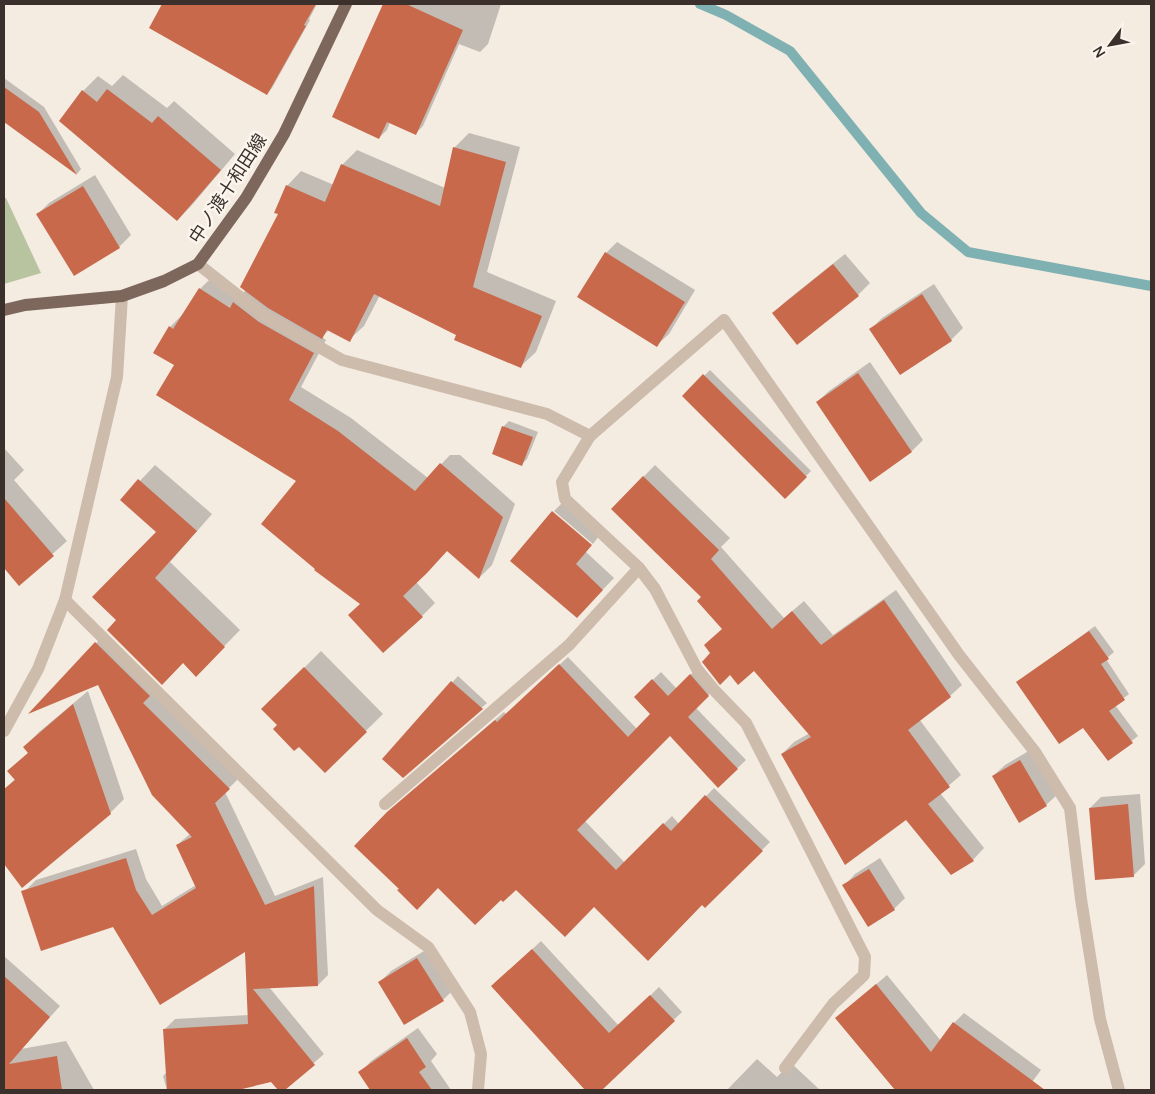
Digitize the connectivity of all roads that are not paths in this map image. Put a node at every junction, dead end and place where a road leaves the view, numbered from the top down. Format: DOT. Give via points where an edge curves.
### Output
graph roads {
  1 [pos="346,4"];
  2 [pos="198,264"];
  3 [pos="122,296"];
  4 [pos="4,310"];
  5 [pos="590,436"];
  6 [pos="639,568"];
  7 [pos="65,600"];
  8 [pos="4,731"];
  9 [pos="385,804"];
  10 [pos="785,1068"];
  11 [pos="478,1090"];
  12 [pos="1119,1090"];
  1 -- 2 [label="main road, 中ノ渡十和田線" via="284,134 246,198"];
  2 -- 3 [label="main road, 中ノ渡十和田線"];
  2 -- 5 [label="street" via="263,315 342,360 547,414"];
  3 -- 4 [label="main road, 中ノ渡十和田線"];
  3 -- 7 [label="street" via="117,377"];
  5 -- 6 [label="street" via="562,482 565,499"];
  5 -- 12 [label="street" via="724,320 958,655 1035,752 1070,808 1100,1019"];
  6 -- 9 [label="street" via="569,645"];
  6 -- 10 [label="street" via="654,589 697,669 746,723 865,958 864,975 833,1004"];
  7 -- 8 [label="street" via="38,669"];
  7 -- 11 [label="street" via="377,910 428,947 470,1012 481,1054"];
}
